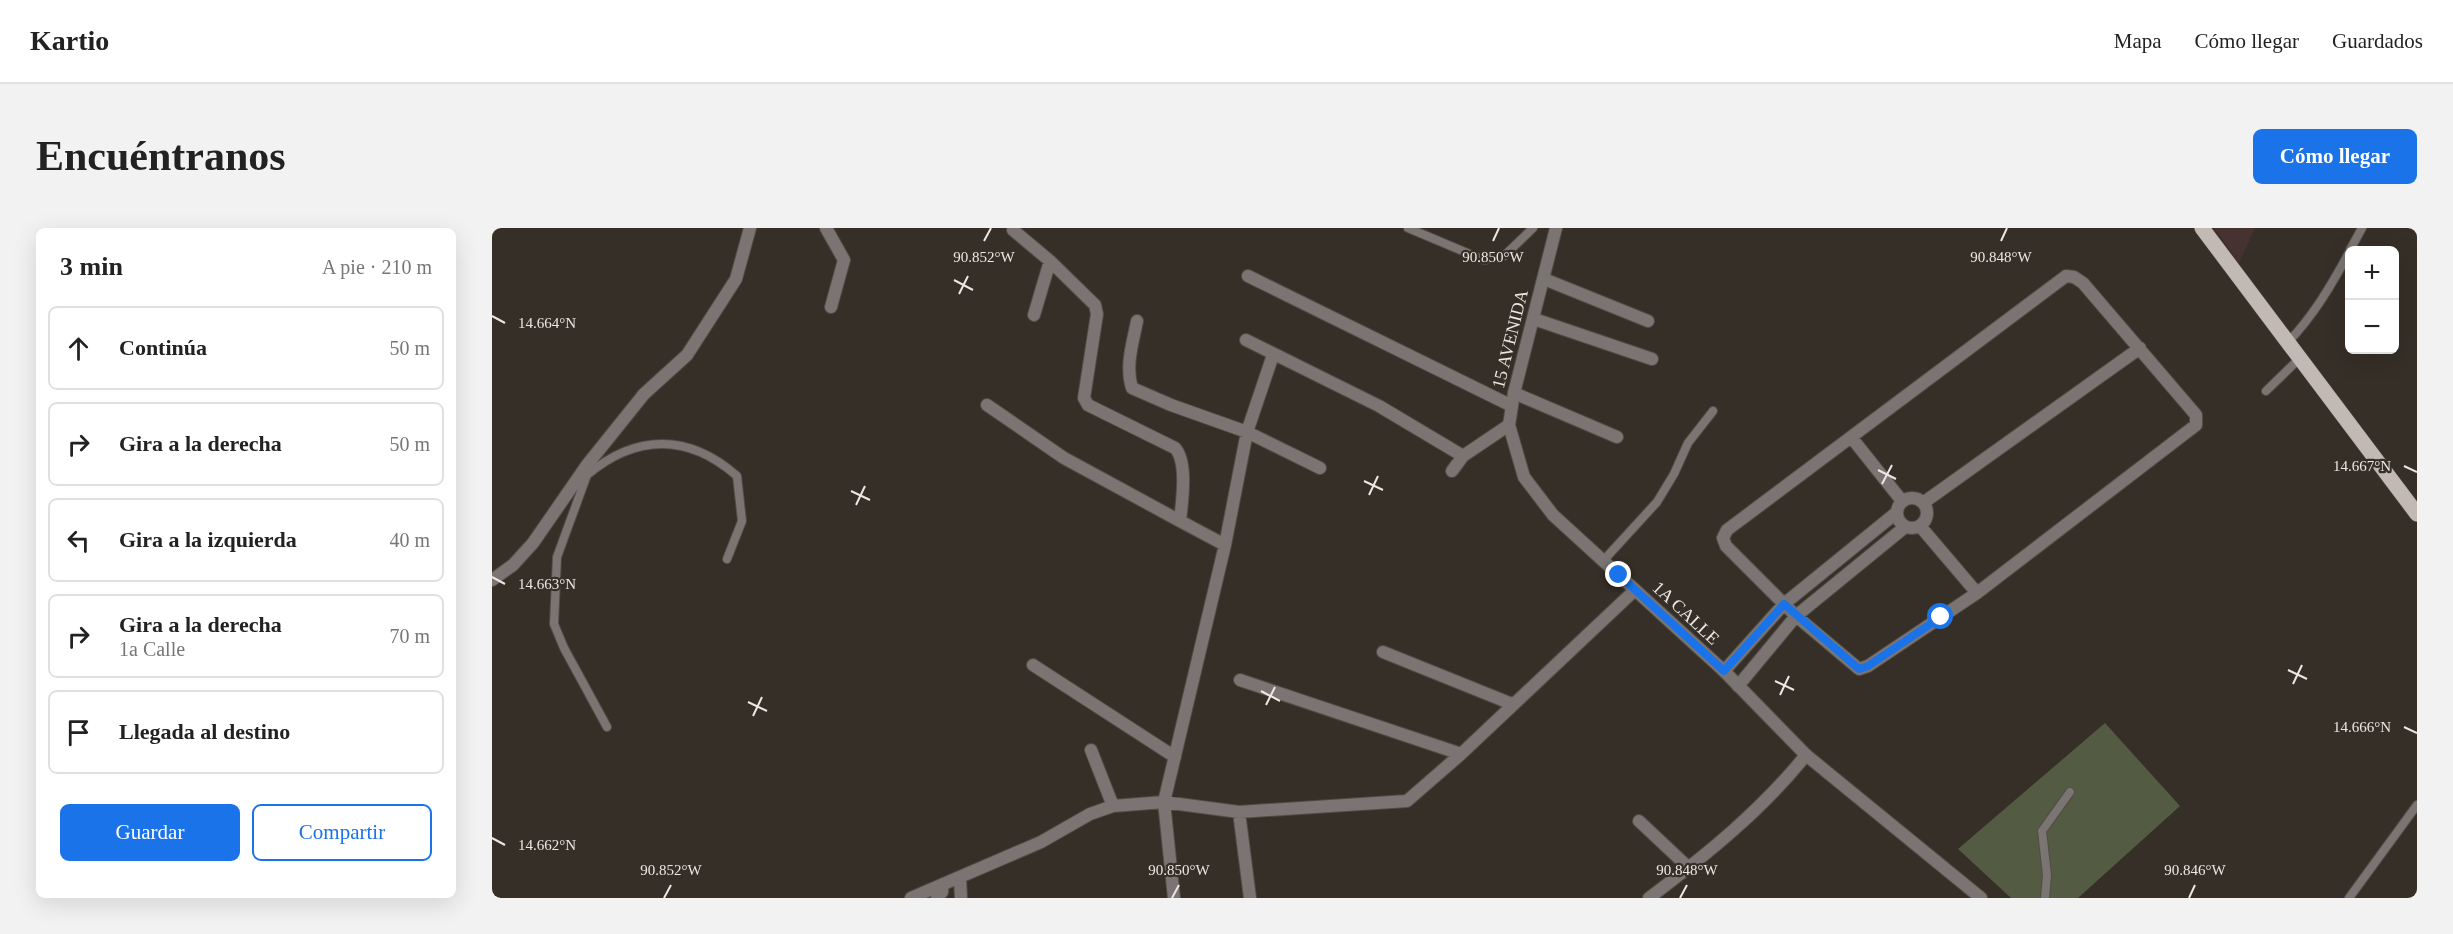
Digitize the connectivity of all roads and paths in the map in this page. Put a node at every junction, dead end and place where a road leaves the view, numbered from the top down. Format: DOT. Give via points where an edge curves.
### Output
graph roads {
  1 [pos="750,228"];
  2 [pos="826,228"];
  3 [pos="1408,228"];
  4 [pos="1533,228"];
  5 [pos="1556,228"];
  6 [pos="2202,228"];
  7 [pos="2362,228"];
  8 [pos="1013,230"];
  9 [pos="2353,246"];
  10 [pos="2345,260"];
  11 [pos="1050,261"];
  12 [pos="1248,276"];
  13 [pos="1544,279"];
  14 [pos="831,307"];
  15 [pos="1034,315"];
  16 [pos="1534,319"];
  17 [pos="1137,321"];
  18 [pos="1648,321"];
  19 [pos="1246,340"];
  20 [pos="2287,343"];
  21 [pos="2140,348"];
  22 [pos="1273,355"];
  23 [pos="1652,359"];
  24 [pos="2299,359"];
  25 [pos="2266,391"];
  26 [pos="1514,393"];
  27 [pos="987,405"];
  28 [pos="1512,406"];
  29 [pos="1713,411"];
  30 [pos="1509,425"];
  31 [pos="1247,432"];
  32 [pos="1851,436"];
  33 [pos="1617,437"];
  34 [pos="1463,456"];
  35 [pos="1320,468"];
  36 [pos="587,470"];
  37 [pos="1452,471"];
  38 [pos="1902,501"];
  39 [pos="1923,503"];
  40 [pos="1896,513"];
  41 [pos="2417,514"];
  42 [pos="1180,521"];
  43 [pos="1905,526"];
  44 [pos="1920,526"];
  45 [pos="1225,545"];
  46 [pos="727,559"];
  47 [pos="1603,561"];
  48 [pos="492,580"];
  49 [pos="1635,590"];
  50 [pos="1977,593"];
  51 [pos="1784,604"];
  52 [pos="1796,616"];
  53 [pos="1383,652"];
  54 [pos="1033,665"];
  55 [pos="1724,671"];
  56 [pos="1240,680"];
  57 [pos="1738,686"];
  58 [pos="1512,704"];
  59 [pos="607,727"];
  60 [pos="1091,750"];
  61 [pos="1461,754"];
  62 [pos="1806,755"];
  63 [pos="1175,757"];
  64 [pos="2070,792"];
  65 [pos="1164,802"];
  66 [pos="2417,805"];
  67 [pos="1113,806"];
  68 [pos="1239,812"];
  69 [pos="1639,821"];
  70 [pos="1689,868"];
  71 [pos="960,878"];
  72 [pos="943,884"];
  73 [pos="911,898"];
  74 [pos="937,898"];
  75 [pos="961,898"];
  76 [pos="1174,898"];
  77 [pos="1250,898"];
  78 [pos="1649,898"];
  79 [pos="1981,898"];
  80 [pos="2044,898"];
  81 [pos="2349,898"];
  1 -- 36 [label="street" via="736,279 704,331 687,355 644,394"];
  2 -- 14 [label="street" via="844,260"];
  3 -- 4 [label="lane" via="1484,260 1504,256"];
  5 -- 13 [label="street, 15 AVENIDA"];
  6 -- 20 [label="main road"];
  7 -- 9 [label="lane"];
  8 -- 11 [label="street"];
  10 -- 20 [label="lane" via="2303,327"];
  11 -- 15 [label="street"];
  11 -- 42 [label="street" via="1095,305 1097,314 1084,398 1088,405 1181,454"];
  12 -- 28 [label="street"];
  13 -- 16 [label="street, 15 AVENIDA"];
  13 -- 18 [label="street"];
  16 -- 23 [label="street"];
  16 -- 26 [label="street, 15 AVENIDA"];
  17 -- 31 [label="street" via="1129,357 1132,388"];
  19 -- 22 [label="street"];
  20 -- 24 [label="main road"];
  21 -- 32 [label="street" via="2083,283 2066,276"];
  21 -- 39 [label="street"];
  21 -- 50 [label="street" via="2196,415 2196,425"];
  22 -- 31 [label="street"];
  22 -- 34 [label="street" via="1378,406"];
  24 -- 25 [label="lane"];
  24 -- 41 [label="main road"];
  26 -- 28 [label="street, 15 AVENIDA"];
  26 -- 33 [label="street"];
  27 -- 42 [label="street" via="1064,458"];
  28 -- 30 [label="street, 15 AVENIDA"];
  29 -- 47 [label="lane" via="1688,442 1657,502"];
  30 -- 34 [label="street"];
  30 -- 47 [label="street, 1A CALLE" via="1524,477 1553,515"];
  31 -- 35 [label="street"];
  31 -- 45 [label="street"];
  32 -- 38 [label="street"];
  32 -- 51 [label="street" via="1727,530 1723,538 1726,546"];
  34 -- 37 [label="street"];
  36 -- 46 [label="lane" via="644,444 674,444 717,459 737,476 742,521"];
  36 -- 48 [label="street" via="533,543 513,566"];
  36 -- 59 [label="lane" via="557,557 554,624"];
  38 -- 39 [label="street" via="1916,498"];
  38 -- 40 [label="street"];
  39 -- 44 [label="street" via="1926,518"];
  40 -- 43 [label="street"];
  40 -- 51 [label="street"];
  42 -- 45 [label="street"];
  43 -- 44 [label="street"];
  43 -- 52 [label="street"];
  44 -- 50 [label="street"];
  45 -- 63 [label="street"];
  47 -- 49 [label="street, 1A CALLE"];
  49 -- 55 [label="street, 1A CALLE"];
  49 -- 58 [label="street"];
  50 -- 52 [label="street" via="1859,669"];
  51 -- 52 [label="street"];
  51 -- 55 [label="street"];
  52 -- 57 [label="street"];
  53 -- 58 [label="street"];
  54 -- 63 [label="street"];
  55 -- 57 [label="street, 1A CALLE"];
  56 -- 61 [label="street"];
  57 -- 62 [label="street, 1A CALLE"];
  58 -- 61 [label="street"];
  60 -- 67 [label="street"];
  61 -- 68 [label="street" via="1402,802"];
  62 -- 70 [label="street" via="1782,786"];
  62 -- 79 [label="street, 1A CALLE"];
  63 -- 65 [label="street"];
  64 -- 80 [label="lane" via="2043,831 2047,875"];
  65 -- 67 [label="street"];
  65 -- 68 [label="street"];
  65 -- 76 [label="street"];
  66 -- 81 [label="lane"];
  67 -- 71 [label="street"];
  68 -- 77 [label="street"];
  69 -- 70 [label="street"];
  70 -- 78 [label="street"];
  71 -- 72 [label="street"];
  71 -- 75 [label="street"];
  72 -- 73 [label="street"];
  72 -- 74 [label="street"];
}
